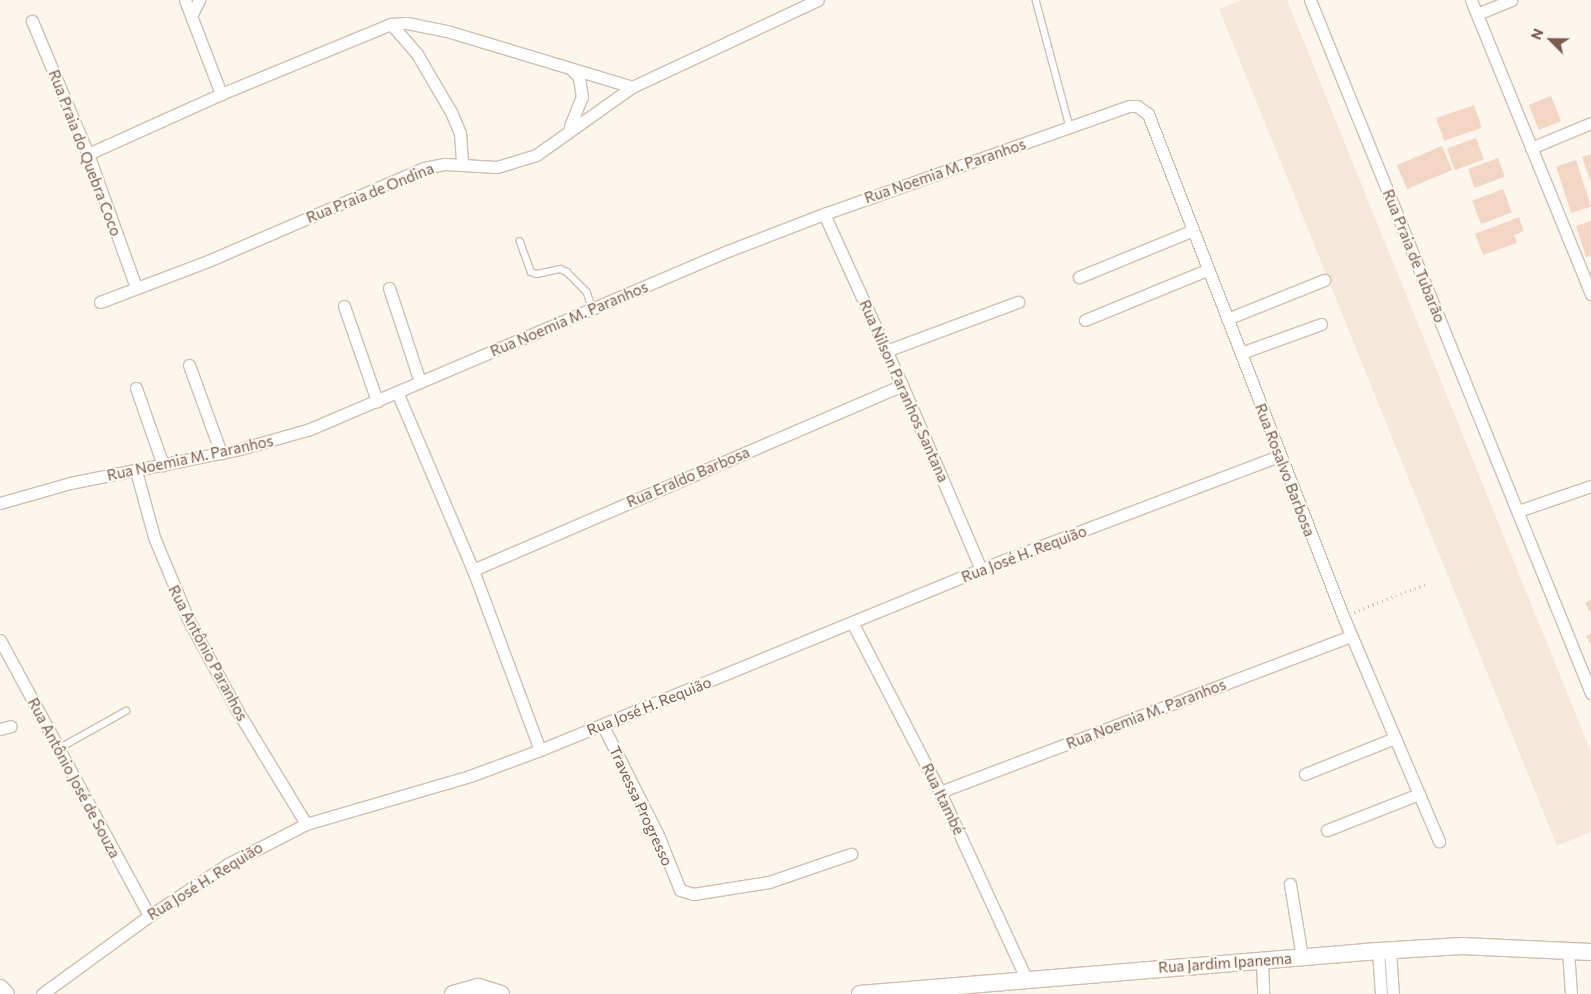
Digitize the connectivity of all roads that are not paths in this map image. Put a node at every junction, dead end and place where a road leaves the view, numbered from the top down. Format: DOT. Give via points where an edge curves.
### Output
graph roads {
  1 [pos="185,0"];
  2 [pos="199,0"];
  3 [pos="818,0"];
  4 [pos="1036,0"];
  5 [pos="1310,0"];
  6 [pos="1471,0"];
  7 [pos="1511,0"];
  8 [pos="1477,14"];
  9 [pos="192,16"];
  10 [pos="32,21"];
  11 [pos="391,24"];
  12 [pos="571,69"];
  13 [pos="632,87"];
  14 [pos="221,94"];
  15 [pos="1129,106"];
  16 [pos="1591,123"];
  17 [pos="1070,127"];
  18 [pos="568,130"];
  19 [pos="1531,148"];
  20 [pos="88,154"];
  21 [pos="462,164"];
  22 [pos="824,214"];
  23 [pos="1191,232"];
  24 [pos="520,241"];
  25 [pos="1207,270"];
  26 [pos="1079,277"];
  27 [pos="1588,279"];
  28 [pos="1324,280"];
  29 [pos="136,286"];
  30 [pos="389,288"];
  31 [pos="1591,294"];
  32 [pos="100,302"];
  33 [pos="1018,302"];
  34 [pos="344,306"];
  35 [pos="593,309"];
  36 [pos="1227,319"];
  37 [pos="1085,320"];
  38 [pos="1320,324"];
  39 [pos="886,351"];
  40 [pos="1241,353"];
  41 [pos="189,365"];
  42 [pos="420,382"];
  43 [pos="902,385"];
  44 [pos="136,388"];
  45 [pos="397,392"];
  46 [pos="377,401"];
  47 [pos="221,453"];
  48 [pos="1279,456"];
  49 [pos="163,465"];
  50 [pos="136,471"];
  51 [pos="1591,486"];
  52 [pos="0,504"];
  53 [pos="1518,511"];
  54 [pos="981,569"];
  55 [pos="473,570"];
  56 [pos="853,624"];
  57 [pos="1351,636"];
  58 [pos="0,640"];
  59 [pos="1591,692"];
  60 [pos="126,710"];
  61 [pos="603,726"];
  62 [pos="1395,738"];
  63 [pos="58,749"];
  64 [pos="540,750"];
  65 [pos="1305,774"];
  66 [pos="940,792"];
  67 [pos="1419,794"];
  68 [pos="306,824"];
  69 [pos="1327,830"];
  70 [pos="1439,842"];
  71 [pos="851,854"];
  72 [pos="1290,884"];
  73 [pos="149,916"];
  74 [pos="1568,950"];
  75 [pos="1384,951"];
  76 [pos="1591,952"];
  77 [pos="1302,957"];
  78 [pos="1262,960"];
  79 [pos="1026,978"];
  80 [pos="0,988"];
  81 [pos="6,994"];
  82 [pos="42,994"];
  83 [pos="453,994"];
  84 [pos="502,994"];
  85 [pos="860,994"];
  86 [pos="1263,994"];
  87 [pos="1381,994"];
  88 [pos="1393,994"];
  89 [pos="1571,994"];
  1 -- 9 [label="street"];
  2 -- 9 [label="street"];
  3 -- 13 [label="street, Rua Praia de Ondina"];
  4 -- 17 [label="lane"];
  5 -- 53 [label="street, Rua Praia de Tubarão"];
  6 -- 8 [label="street"];
  7 -- 8 [label="street"];
  8 -- 19 [label="street"];
  9 -- 14 [label="street"];
  10 -- 20 [label="street, Rua Praia do Quebra Coco"];
  11 -- 12 [label="street" via="407,23 447,31"];
  11 -- 14 [label="street"];
  11 -- 21 [label="street" via="417,54 452,112 460,133"];
  12 -- 13 [label="street"];
  12 -- 18 [label="street" via="579,77 582,97 580,110"];
  13 -- 18 [label="street, Rua Praia de Ondina"];
  14 -- 20 [label="street"];
  15 -- 17 [label="street, Rua Noemia M. Paranhos"];
  15 -- 23 [label="street, Rua Rosalvo Barbosa" via="1137,106 1148,114"];
  16 -- 19 [label="street"];
  17 -- 22 [label="street, Rua Noemia M. Paranhos"];
  18 -- 21 [label="street, Rua Praia de Ondina" via="536,155 513,164 496,167"];
  19 -- 27 [label="street"];
  20 -- 29 [label="street, Rua Praia do Quebra Coco"];
  21 -- 29 [label="street, Rua Praia de Ondina" via="424,168 208,261"];
  22 -- 35 [label="street, Rua Noemia M. Paranhos"];
  22 -- 39 [label="street, Rua Nilson Paranhos Santana"];
  23 -- 25 [label="street, Rua Rosalvo Barbosa"];
  23 -- 26 [label="street"];
  24 -- 35 [label="lane" via="531,272 560,269 567,272 587,292"];
  25 -- 36 [label="street, Rua Rosalvo Barbosa"];
  25 -- 37 [label="street"];
  27 -- 31 [label="street"];
  28 -- 36 [label="street"];
  29 -- 32 [label="street, Rua Praia de Ondina"];
  30 -- 42 [label="street"];
  33 -- 39 [label="street"];
  34 -- 46 [label="street"];
  35 -- 42 [label="street, Rua Noemia M. Paranhos"];
  36 -- 40 [label="street, Rua Rosalvo Barbosa"];
  38 -- 40 [label="street"];
  39 -- 43 [label="street, Rua Nilson Paranhos Santana"];
  40 -- 48 [label="street, Rua Rosalvo Barbosa"];
  41 -- 47 [label="street"];
  42 -- 45 [label="street, Rua Noemia M. Paranhos"];
  43 -- 54 [label="street, Rua Nilson Paranhos Santana"];
  43 -- 55 [label="street, Rua Eraldo Barbosa"];
  44 -- 49 [label="street"];
  45 -- 46 [label="street, Rua Noemia M. Paranhos"];
  45 -- 55 [label="street"];
  46 -- 47 [label="street, Rua Noemia M. Paranhos" via="310,429"];
  47 -- 49 [label="street, Rua Noemia M. Paranhos"];
  48 -- 54 [label="street, Rua José H. Requião"];
  48 -- 57 [label="street, Rua Rosalvo Barbosa"];
  49 -- 50 [label="street, Rua Noemia M. Paranhos"];
  50 -- 52 [label="street, Rua Noemia M. Paranhos" via="70,484"];
  50 -- 68 [label="street, Rua Antônio Paranhos" via="157,545 188,619 237,710"];
  51 -- 53 [label="street"];
  53 -- 59 [label="street, Rua Praia de Tubarão"];
  54 -- 56 [label="street, Rua José H. Requião"];
  55 -- 64 [label="street"];
  56 -- 61 [label="street, Rua José H. Requião"];
  56 -- 66 [label="street, Rua Itambé"];
  57 -- 62 [label="street, Rua Rosalvo Barbosa"];
  57 -- 66 [label="street, Rua Noemia M. Paranhos"];
  58 -- 63 [label="street, Rua Antônio José de Souza"];
  60 -- 63 [label="lane"];
  61 -- 64 [label="street, Rua José H. Requião"];
  61 -- 71 [label="street, Travessa Progresso" via="654,828 680,890 693,894 770,882"];
  62 -- 65 [label="street"];
  62 -- 67 [label="street, Rua Rosalvo Barbosa"];
  63 -- 73 [label="street, Rua Antônio José de Souza"];
  64 -- 68 [label="street, Rua José H. Requião" via="470,776"];
  66 -- 79 [label="street, Rua Itambé"];
  67 -- 69 [label="street"];
  67 -- 70 [label="street, Rua Rosalvo Barbosa"];
  68 -- 73 [label="street, Rua José H. Requião" via="253,849"];
  72 -- 77 [label="street"];
  73 -- 82 [label="street, Rua José H. Requião"];
  74 -- 75 [label="street, Rua Jardim Ipanema" via="1462,946"];
  74 -- 76 [label="street, Rua Jardim Ipanema"];
  74 -- 89 [label="street"];
  75 -- 77 [label="street, Rua Jardim Ipanema"];
  75 -- 87 [label="street"];
  75 -- 88 [label="street"];
  77 -- 78 [label="street, Rua Jardim Ipanema"];
  78 -- 79 [label="street, Rua Jardim Ipanema"];
  78 -- 86 [label="street"];
  79 -- 85 [label="street, Rua Jardim Ipanema"];
  80 -- 81 [label="street"];
  83 -- 84 [label="street" via="478,987"];
}
